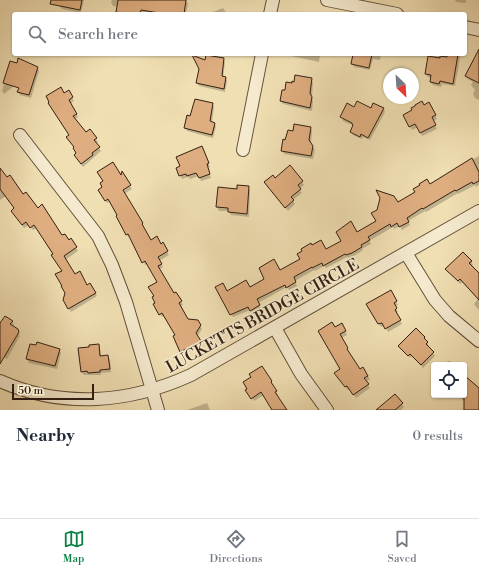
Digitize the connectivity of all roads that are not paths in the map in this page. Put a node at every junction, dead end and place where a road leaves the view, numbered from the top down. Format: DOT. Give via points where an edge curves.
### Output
graph roads {
  1 [pos="273,0"];
  2 [pos="327,0"];
  3 [pos="270,12"];
  4 [pos="387,12"];
  5 [pos="467,28"];
  6 [pos="479,30"];
  7 [pos="262,56"];
  8 [pos="20,135"];
  9 [pos="243,150"];
  10 [pos="479,211"];
  11 [pos="406,253"];
  12 [pos="275,328"];
  13 [pos="479,341"];
  14 [pos="0,381"];
  15 [pos="152,390"];
  16 [pos="158,410"];
  17 [pos="327,410"];
  1 -- 3 [label="street"];
  2 -- 4 [label="street"];
  5 -- 6 [label="street"];
  7 -- 9 [label="street"];
  8 -- 15 [label="street" via="98,236 126,302"];
  10 -- 11 [label="street, LUCKETTS BRIDGE CIRCLE"];
  11 -- 12 [label="street, LUCKETTS BRIDGE CIRCLE"];
  11 -- 13 [label="street" via="434,300"];
  12 -- 15 [label="street, LUCKETTS BRIDGE CIRCLE" via="191,375"];
  12 -- 17 [label="street"];
  14 -- 15 [label="street, LUCKETTS BRIDGE CIRCLE" via="32,392 81,399 130,396"];
  15 -- 16 [label="street"];
}
